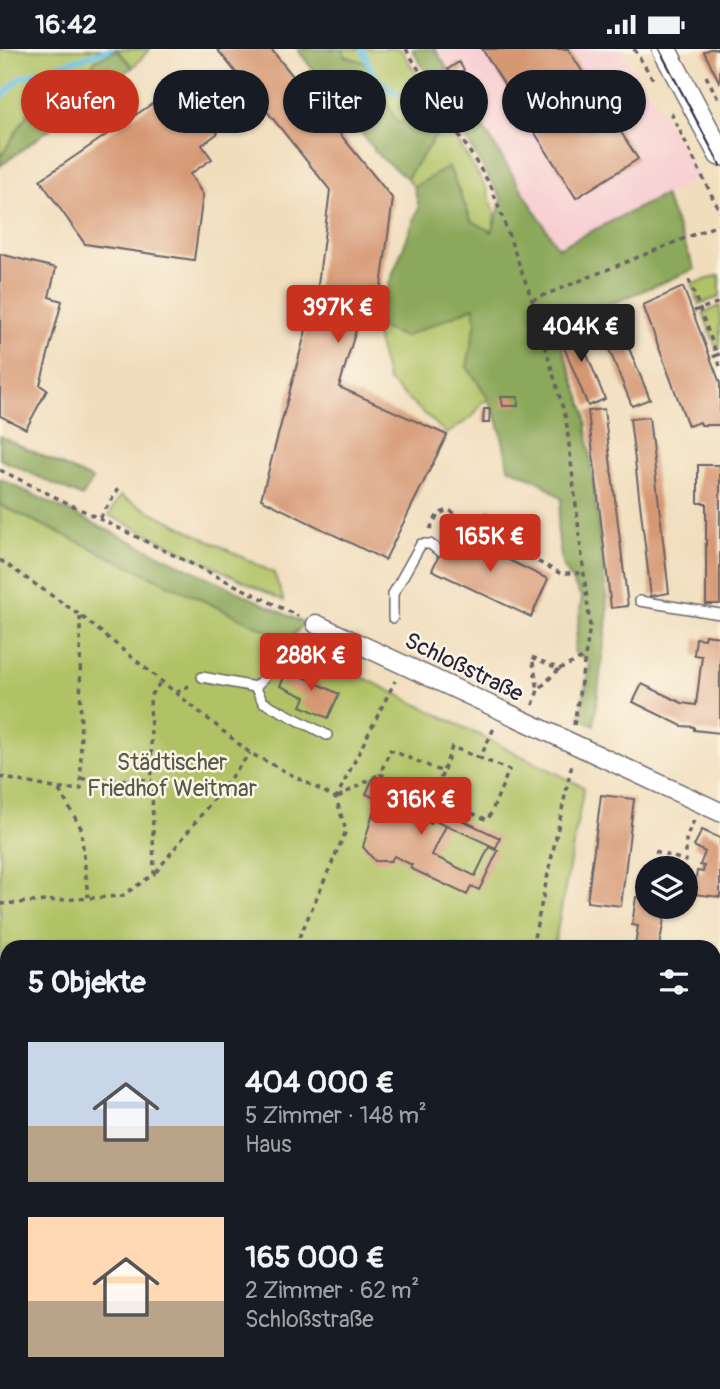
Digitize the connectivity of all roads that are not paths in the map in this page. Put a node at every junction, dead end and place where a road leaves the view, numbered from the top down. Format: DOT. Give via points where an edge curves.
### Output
graph roads {
  1 [pos="664,49"];
  2 [pos="720,154"];
  3 [pos="439,551"];
  4 [pos="639,601"];
  5 [pos="720,614"];
  6 [pos="393,618"];
  7 [pos="316,624"];
  8 [pos="295,647"];
  9 [pos="202,677"];
  10 [pos="255,687"];
  11 [pos="327,735"];
  12 [pos="720,812"];
  1 -- 2 [label="main road"];
  3 -- 6 [label="lane" via="421,544 393,594"];
  4 -- 5 [label="lane"];
  7 -- 12 [label="street, Schloßstraße"];
  8 -- 10 [label="lane"];
  9 -- 10 [label="lane"];
  10 -- 11 [label="lane" via="263,702"];
}
